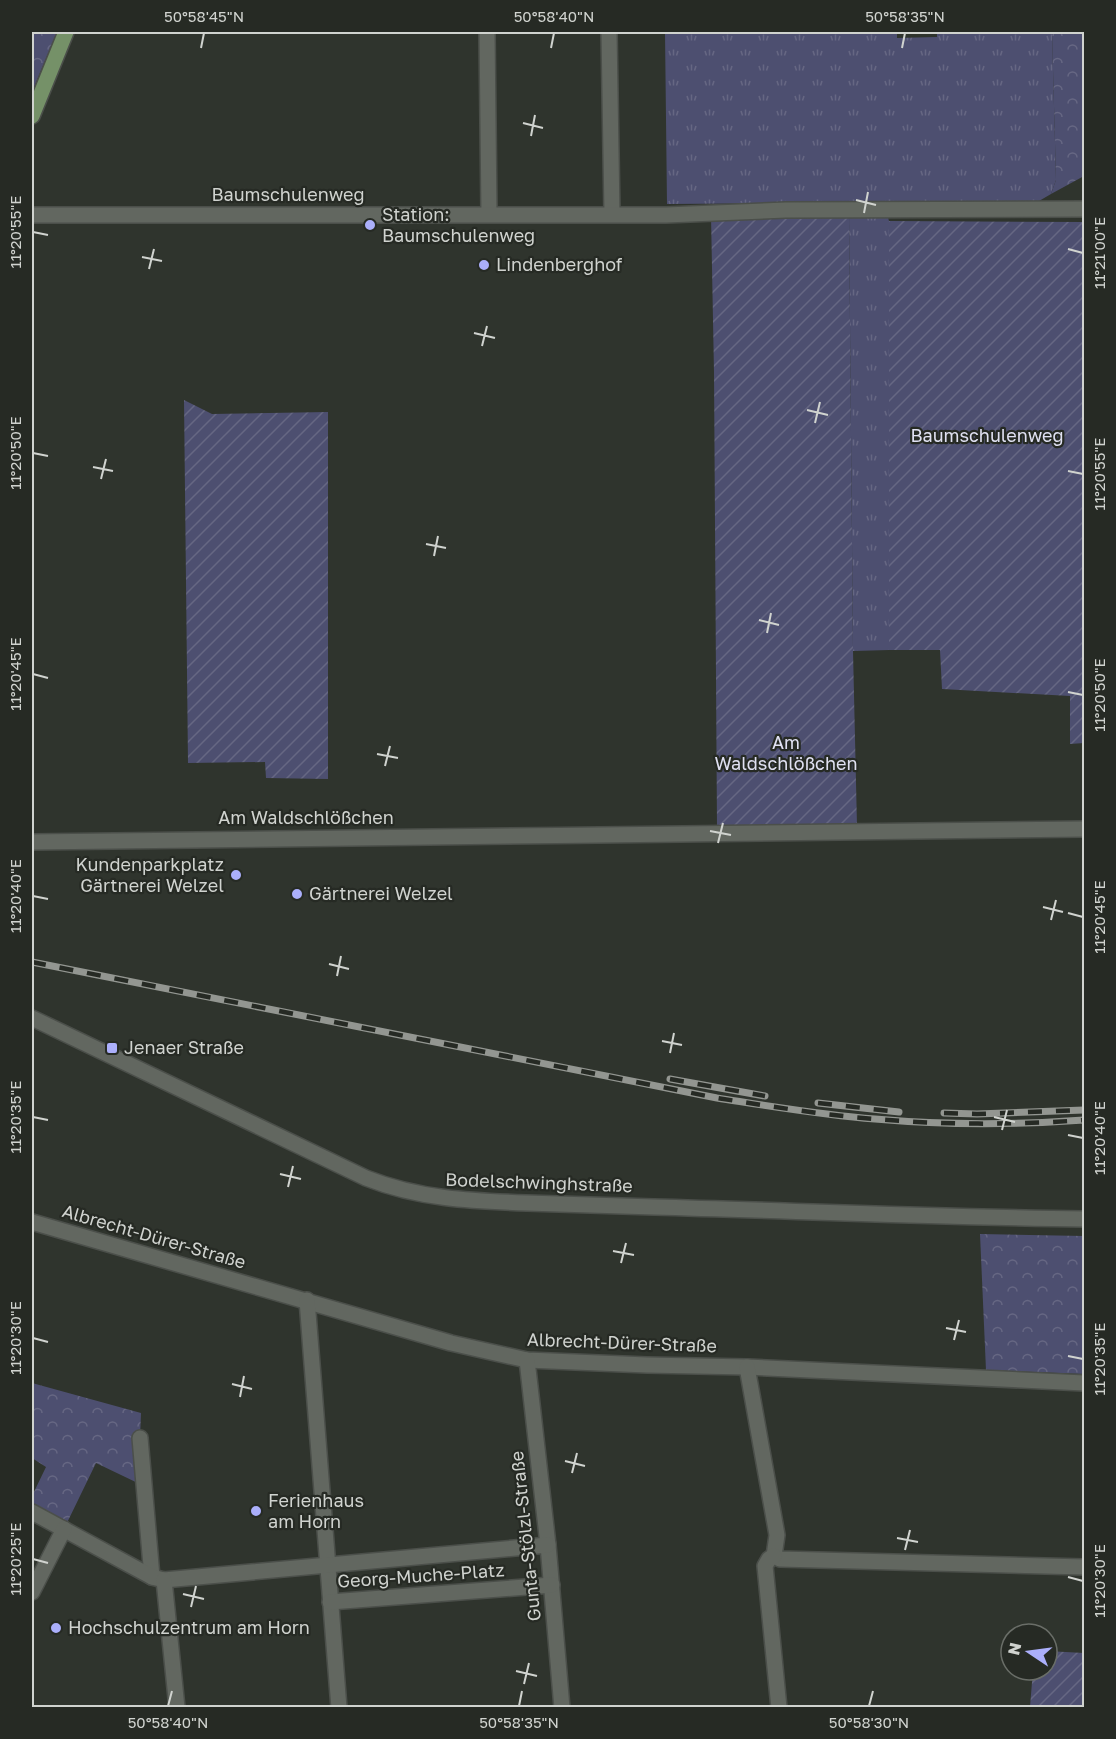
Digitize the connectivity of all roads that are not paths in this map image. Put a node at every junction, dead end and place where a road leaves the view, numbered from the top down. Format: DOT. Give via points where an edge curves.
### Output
graph roads {
  1 [pos="66,32"];
  2 [pos="487,32"];
  3 [pos="609,32"];
  4 [pos="32,116"];
  5 [pos="1084,209"];
  6 [pos="489,214"];
  7 [pos="612,214"];
  8 [pos="32,215"];
  9 [pos="1084,829"];
  10 [pos="32,842"];
  11 [pos="32,1018"];
  12 [pos="1084,1219"];
  13 [pos="32,1222"];
  14 [pos="307,1300"];
  15 [pos="527,1360"];
  16 [pos="747,1367"];
  17 [pos="1084,1383"];
  18 [pos="140,1438"];
  19 [pos="32,1512"];
  20 [pos="64,1529"];
  21 [pos="548,1545"];
  22 [pos="774,1556"];
  23 [pos="328,1566"];
  24 [pos="1084,1567"];
  25 [pos="158,1579"];
  26 [pos="552,1585"];
  27 [pos="32,1592"];
  28 [pos="330,1602"];
  29 [pos="177,1707"];
  30 [pos="339,1707"];
  31 [pos="562,1707"];
  32 [pos="779,1707"];
  1 -- 4 [label="main road"];
  2 -- 6 [label="street"];
  3 -- 7 [label="street"];
  5 -- 7 [label="street, Baumschulenweg" via="885,208"];
  6 -- 7 [label="street, Baumschulenweg"];
  6 -- 8 [label="street, Baumschulenweg"];
  9 -- 10 [label="street, Am Waldschlößchen"];
  11 -- 12 [label="street, Bodelschwinghstraße" via="366,1178 429,1197"];
  13 -- 14 [label="street, Albrecht-Dürer-Straße"];
  14 -- 15 [label="street, Albrecht-Dürer-Straße"];
  14 -- 23 [label="street"];
  15 -- 16 [label="street, Albrecht-Dürer-Straße"];
  15 -- 21 [label="street, Gunta-Stölzl-Straße"];
  16 -- 17 [label="street, Albrecht-Dürer-Straße"];
  16 -- 22 [label="street" via="777,1536"];
  18 -- 25 [label="street"];
  19 -- 20 [label="street"];
  20 -- 25 [label="street"];
  20 -- 27 [label="street"];
  21 -- 23 [label="street, Georg-Muche-Platz"];
  21 -- 26 [label="street, Gunta-Stölzl-Straße"];
  22 -- 24 [label="street"];
  22 -- 32 [label="street" via="765,1566"];
  23 -- 25 [label="street, Georg-Muche-Platz"];
  23 -- 28 [label="street"];
  25 -- 29 [label="street"];
  26 -- 28 [label="street, Georg-Muche-Platz"];
  26 -- 31 [label="street, Gunta-Stölzl-Straße"];
  28 -- 30 [label="street"];
}
